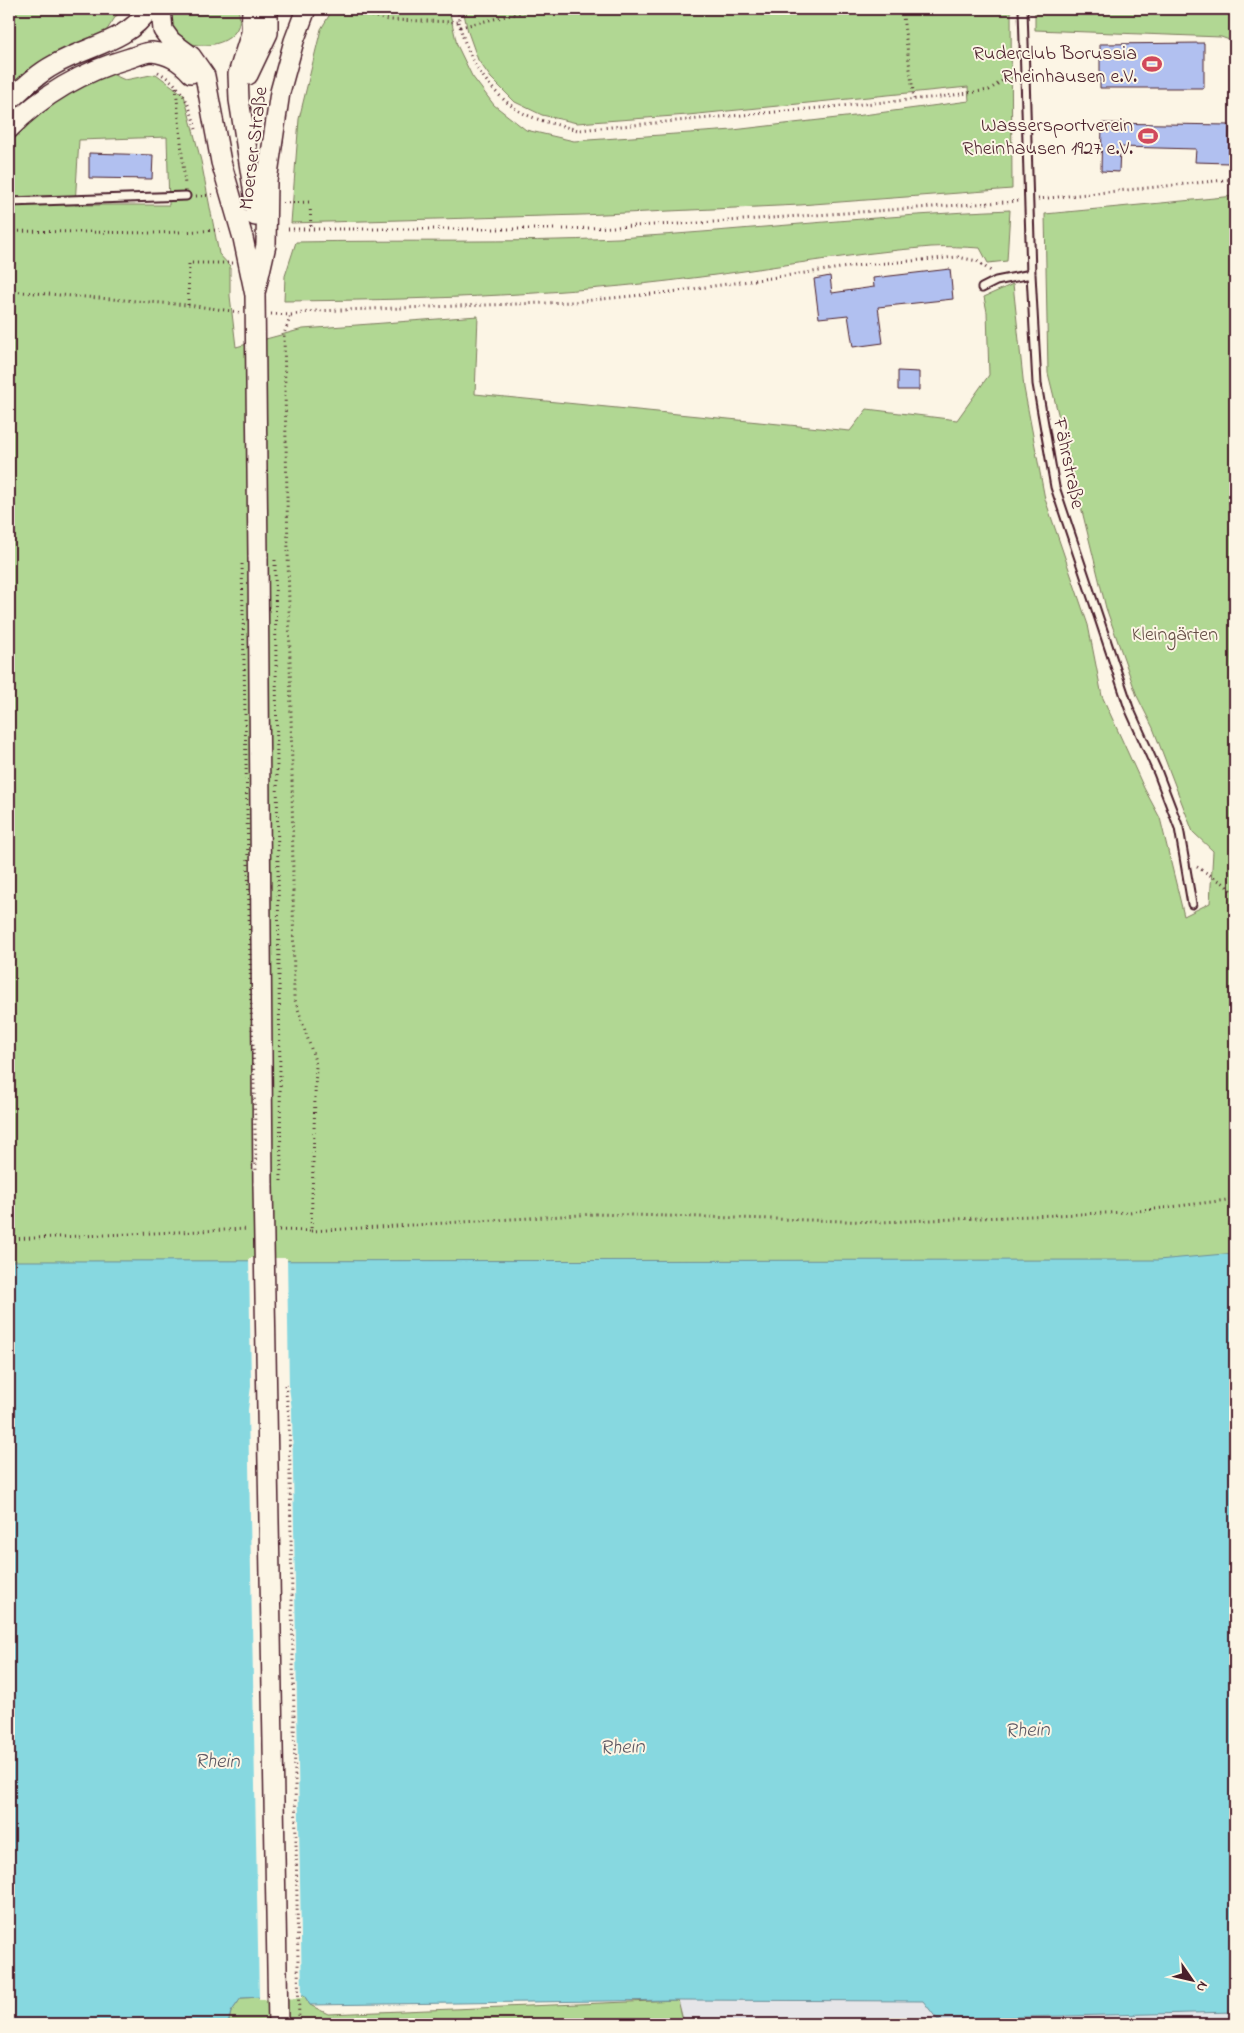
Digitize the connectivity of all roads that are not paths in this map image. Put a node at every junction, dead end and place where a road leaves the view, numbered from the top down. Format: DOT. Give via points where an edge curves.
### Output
graph roads {
  1 [pos="149,9"];
  2 [pos="161,9"];
  3 [pos="252,9"];
  4 [pos="268,9"];
  5 [pos="306,9"];
  6 [pos="1023,9"];
  7 [pos="239,100"];
  8 [pos="9,101"];
  9 [pos="214,119"];
  10 [pos="9,129"];
  11 [pos="186,196"];
  12 [pos="9,202"];
  13 [pos="1031,274"];
  14 [pos="982,288"];
  15 [pos="255,295"];
  16 [pos="1192,904"];
  17 [pos="278,2024"];
  1 -- 8 [label="main road" via="130,30 54,65"];
  2 -- 9 [label="main road" via="163,30 171,41 191,56 205,76"];
  3 -- 7 [label="main road" via="251,32 238,74"];
  4 -- 7 [label="main road" via="268,33"];
  5 -- 15 [label="main road, Moerser Straße" via="280,92 267,181 266,245"];
  6 -- 13 [label="lane, Fährstraße"];
  7 -- 15 [label="main road" via="254,194"];
  9 -- 10 [label="main road" via="191,74 179,61 149,52 83,75 53,92"];
  9 -- 15 [label="main road"];
  11 -- 12 [label="lane"];
  13 -- 14 [label="lane" via="996,281"];
  13 -- 16 [label="lane, Fährstraße" via="1037,384 1055,487 1129,708 1179,828"];
  15 -- 17 [label="main road, bridge" via="264,1204"];
}
